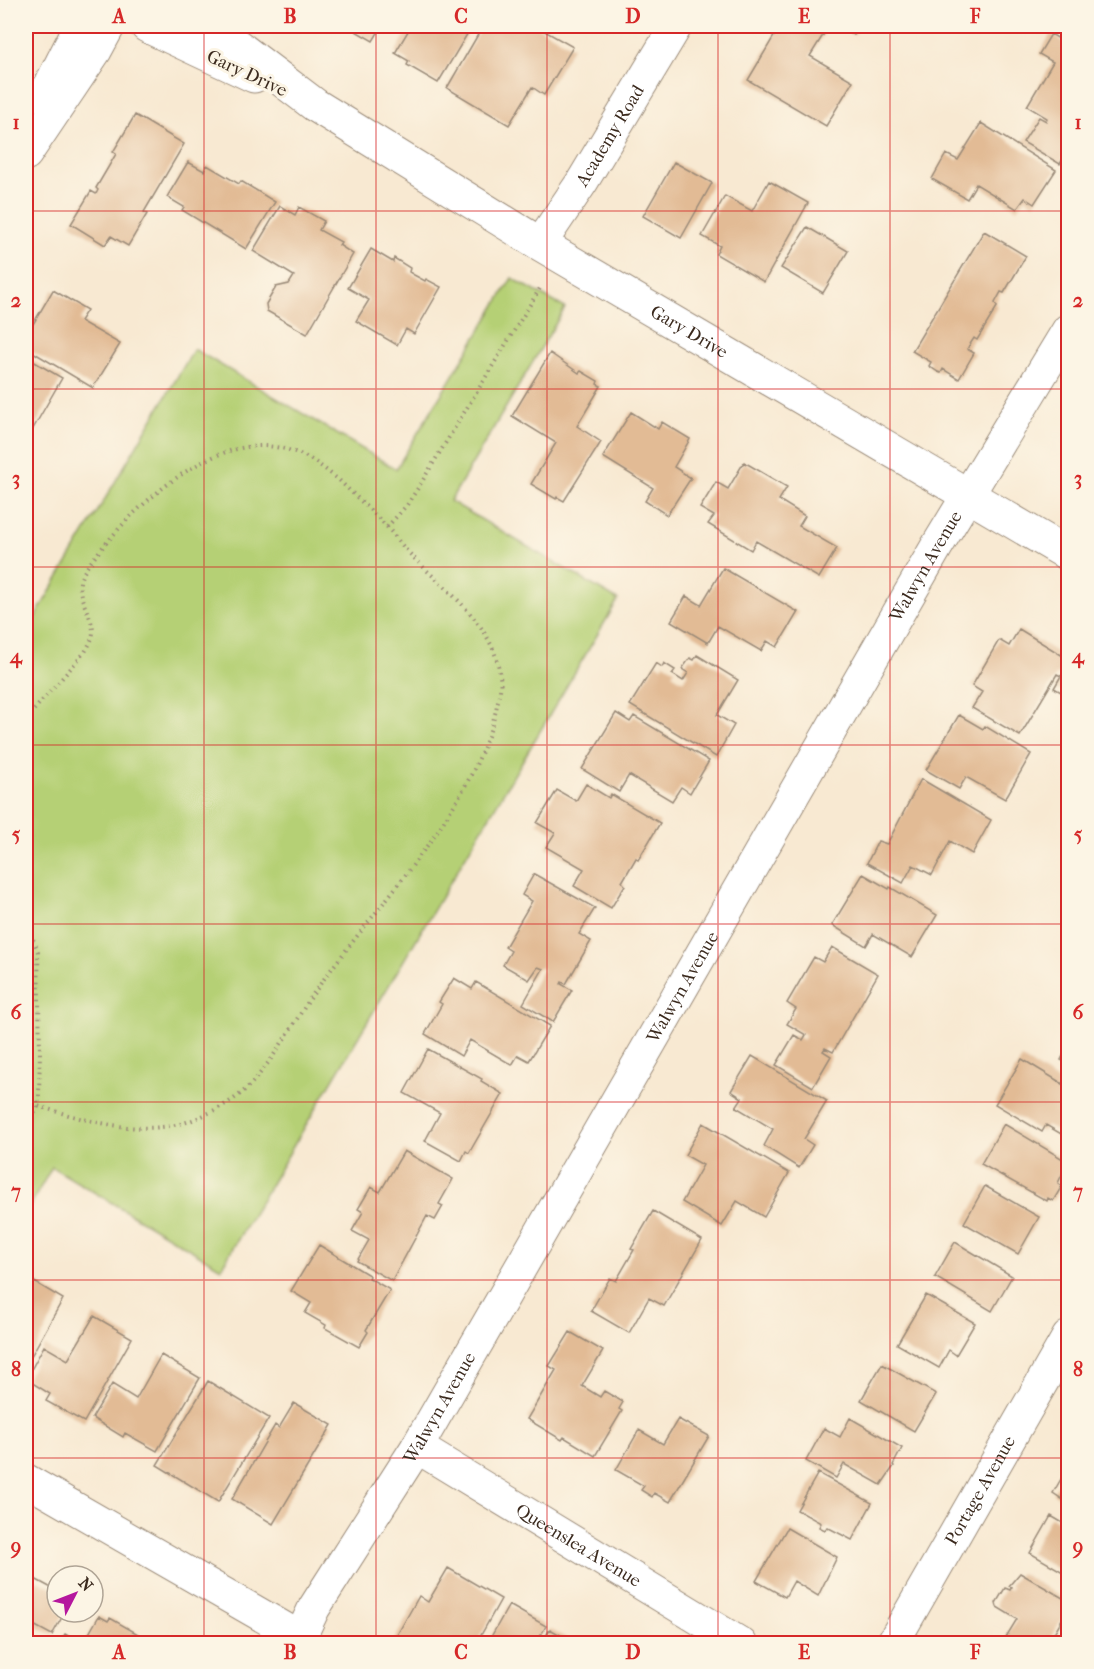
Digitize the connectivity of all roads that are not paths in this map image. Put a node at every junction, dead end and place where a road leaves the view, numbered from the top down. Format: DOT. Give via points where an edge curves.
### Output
graph roads {
  1 [pos="80,26"];
  2 [pos="109,26"];
  3 [pos="147,26"];
  4 [pos="211,26"];
  5 [pos="676,26"];
  6 [pos="315,105"];
  7 [pos="26,134"];
  8 [pos="26,154"];
  9 [pos="540,244"];
  10 [pos="1068,330"];
  11 [pos="968,494"];
  12 [pos="1068,554"];
  13 [pos="1068,1337"];
  14 [pos="417,1447"];
  15 [pos="26,1480"];
  16 [pos="299,1641"];
  17 [pos="741,1644"];
  18 [pos="892,1644"];
  1 -- 7 [label="street"];
  2 -- 8 [label="street"];
  3 -- 6 [label="street, Gary Drive"];
  4 -- 6 [label="street, Gary Drive"];
  5 -- 9 [label="street, Academy Road"];
  6 -- 9 [label="street, Gary Drive"];
  9 -- 11 [label="street, Gary Drive"];
  10 -- 11 [label="street, Walwyn Avenue"];
  11 -- 12 [label="street, Gary Drive"];
  11 -- 14 [label="street, Walwyn Avenue"];
  13 -- 18 [label="street, Portage Avenue"];
  14 -- 16 [label="street, Walwyn Avenue" via="314,1608"];
  14 -- 17 [label="street, Queenslea Avenue"];
  15 -- 16 [label="street"];
}
